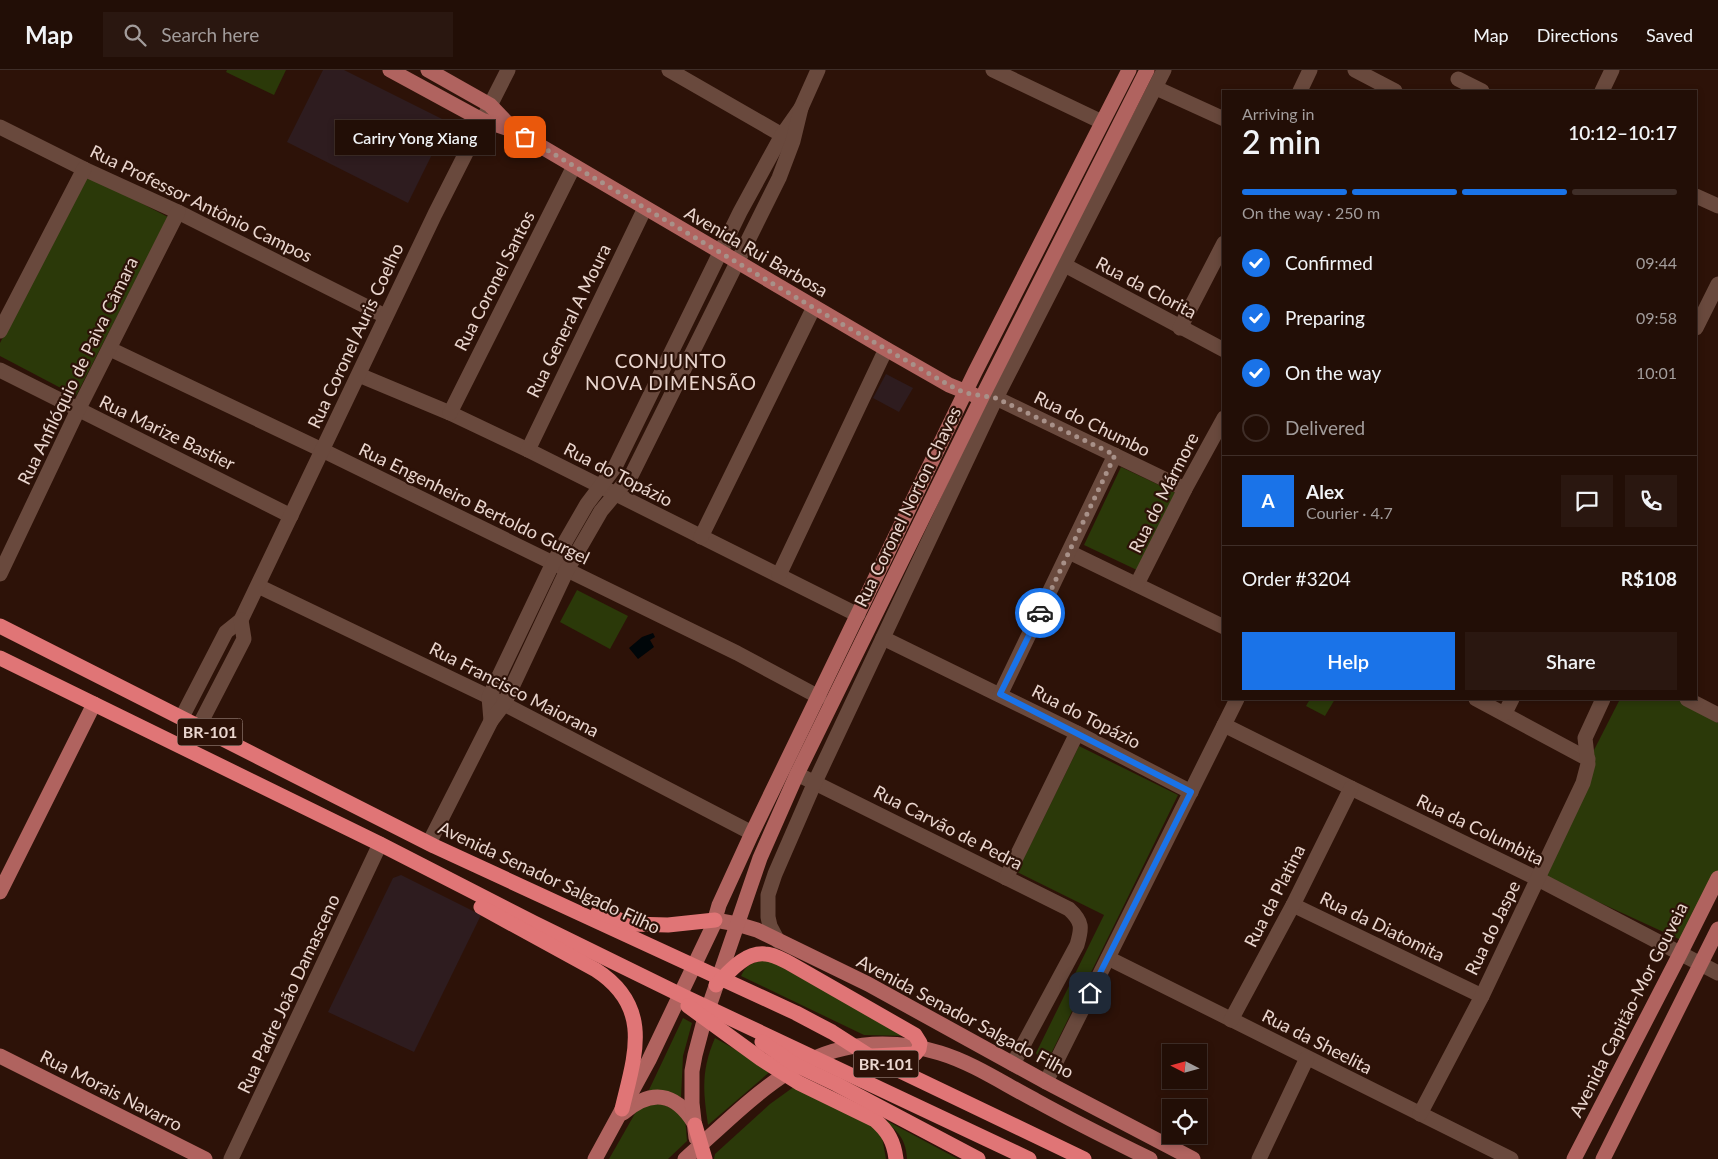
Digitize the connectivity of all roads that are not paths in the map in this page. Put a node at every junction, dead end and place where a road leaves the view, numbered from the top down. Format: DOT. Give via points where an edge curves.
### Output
graph roads {
  1 [pos="390,70"];
  2 [pos="428,70"];
  3 [pos="508,70"];
  4 [pos="669,70"];
  5 [pos="818,70"];
  6 [pos="993,70"];
  7 [pos="1129,70"];
  8 [pos="1147,70"];
  9 [pos="1164,70"];
  10 [pos="1310,70"];
  11 [pos="1355,70"];
  12 [pos="1612,70"];
  13 [pos="1457,80"];
  14 [pos="1156,88"];
  15 [pos="1300,90"];
  16 [pos="1393,90"];
  17 [pos="1480,90"];
  18 [pos="1602,90"];
  19 [pos="490,105"];
  20 [pos="1222,118"];
  21 [pos="482,120"];
  22 [pos="1102,122"];
  23 [pos="0,127"];
  24 [pos="515,132"];
  25 [pos="787,138"];
  26 [pos="574,166"];
  27 [pos="84,169"];
  28 [pos="1697,196"];
  29 [pos="1718,206"];
  30 [pos="645,208"];
  31 [pos="178,212"];
  32 [pos="1222,247"];
  33 [pos="720,252"];
  34 [pos="1058,261"];
  35 [pos="737,262"];
  36 [pos="1718,284"];
  37 [pos="814,308"];
  38 [pos="386,316"];
  39 [pos="1697,326"];
  40 [pos="1180,328"];
  41 [pos="0,331"];
  42 [pos="110,349"];
  43 [pos="886,349"];
  44 [pos="1222,349"];
  45 [pos="0,370"];
  46 [pos="358,374"];
  47 [pos="965,393"];
  48 [pos="989,398"];
  49 [pos="78,410"];
  50 [pos="450,413"];
  51 [pos="1222,422"];
  52 [pos="322,450"];
  53 [pos="528,450"];
  54 [pos="1115,455"];
  55 [pos="601,487"];
  56 [pos="1185,489"];
  57 [pos="615,494"];
  58 [pos="291,516"];
  59 [pos="701,537"];
  60 [pos="1070,552"];
  61 [pos="560,567"];
  62 [pos="0,574"];
  63 [pos="779,575"];
  64 [pos="1137,584"];
  65 [pos="258,586"];
  66 [pos="858,615"];
  67 [pos="241,620"];
  68 [pos="0,626"];
  69 [pos="1222,626"];
  70 [pos="883,638"];
  71 [pos="0,658"];
  72 [pos="1000,694"];
  73 [pos="489,697"];
  74 [pos="819,697"];
  75 [pos="1236,700"];
  76 [pos="1478,700"];
  77 [pos="1512,700"];
  78 [pos="1603,700"];
  79 [pos="1688,700"];
  80 [pos="94,704"];
  81 [pos="504,704"];
  82 [pos="1505,713"];
  83 [pos="1718,715"];
  84 [pos="182,718"];
  85 [pos="491,721"];
  86 [pos="1224,725"];
  87 [pos="199,726"];
  88 [pos="1077,733"];
  89 [pos="1588,759"];
  90 [pos="797,774"];
  91 [pos="815,782"];
  92 [pos="1351,788"];
  93 [pos="1191,792"];
  94 [pos="752,833"];
  95 [pos="380,844"];
  96 [pos="431,844"];
  97 [pos="412,860"];
  98 [pos="1006,878"];
  99 [pos="1718,878"];
  100 [pos="1538,879"];
  101 [pos="0,892"];
  102 [pos="1292,905"];
  103 [pos="714,923"];
  104 [pos="737,924"];
  105 [pos="1718,929"];
  106 [pos="778,941"];
  107 [pos="1680,954"];
  108 [pos="1108,958"];
  109 [pos="1701,964"];
  110 [pos="726,971"];
  111 [pos="1718,973"];
  112 [pos="657,983"];
  113 [pos="716,985"];
  114 [pos="683,996"];
  115 [pos="1482,996"];
  116 [pos="1231,1020"];
  117 [pos="0,1056"];
  118 [pos="871,1057"];
  119 [pos="1307,1058"];
  120 [pos="1013,1064"];
  121 [pos="1046,1082"];
  122 [pos="620,1113"];
  123 [pos="1420,1114"];
  124 [pos="695,1125"];
  125 [pos="205,1159"];
  126 [pos="231,1159"];
  127 [pos="595,1159"];
  128 [pos="686,1159"];
  129 [pos="698,1159"];
  130 [pos="705,1159"];
  131 [pos="896,1159"];
  132 [pos="978,1159"];
  133 [pos="1030,1159"];
  134 [pos="1084,1159"];
  135 [pos="1150,1159"];
  136 [pos="1193,1159"];
  137 [pos="1259,1159"];
  138 [pos="1511,1159"];
  139 [pos="1574,1159"];
  140 [pos="1603,1159"];
  1 -- 21 [label="main road, Avenida Rui Barbosa"];
  2 -- 19 [label="main road, Avenida Rui Barbosa"];
  3 -- 19 [label="street, Rua Coronel Auris Coelho"];
  4 -- 25 [label="street"];
  5 -- 25 [label="street"];
  6 -- 22 [label="street"];
  7 -- 22 [label="main road, Rua Coronel Norton Chaves"];
  8 -- 34 [label="main road, Rua Coronel Norton Chaves"];
  9 -- 14 [label="street, Rua Coronel Norton Chaves"];
  10 -- 15 [label="street"];
  11 -- 16 [label="street"];
  12 -- 18 [label="street"];
  13 -- 17 [label="street"];
  14 -- 20 [label="street"];
  14 -- 34 [label="street, Rua Coronel Norton Chaves"];
  19 -- 21 [label="street, Rua Coronel Auris Coelho"];
  19 -- 24 [label="main road, Avenida Rui Barbosa"];
  21 -- 24 [label="main road, Avenida Rui Barbosa"];
  21 -- 38 [label="street, Rua Coronel Auris Coelho"];
  22 -- 47 [label="main road, Rua Coronel Norton Chaves"];
  23 -- 27 [label="street, Rua Professor Antônio Campos"];
  24 -- 26 [label="main road, Avenida Rui Barbosa"];
  25 -- 33 [label="street" via="740,212"];
  25 -- 35 [label="street" via="775,187"];
  26 -- 30 [label="main road, Avenida Rui Barbosa"];
  26 -- 50 [label="street, Rua Coronel Santos"];
  27 -- 31 [label="street, Rua Professor Antônio Campos"];
  27 -- 41 [label="street"];
  28 -- 29 [label="street"];
  30 -- 33 [label="main road, Avenida Rui Barbosa"];
  30 -- 53 [label="street, Rua General A Moura"];
  31 -- 38 [label="street, Rua Professor Antônio Campos"];
  31 -- 42 [label="street, Rua Anfilóquio de Paiva Câmara"];
  32 -- 40 [label="street"];
  33 -- 35 [label="main road, Avenida Rui Barbosa"];
  33 -- 55 [label="street" via="615,467"];
  34 -- 40 [label="street, Rua da Clorita"];
  34 -- 48 [label="main road, Rua Coronel Norton Chaves"];
  35 -- 37 [label="main road, Avenida Rui Barbosa"];
  35 -- 57 [label="street" via="632,474"];
  36 -- 39 [label="street"];
  37 -- 43 [label="main road, Avenida Rui Barbosa"];
  37 -- 59 [label="street"];
  38 -- 46 [label="street, Rua Coronel Auris Coelho"];
  40 -- 44 [label="street, Rua da Clorita"];
  42 -- 49 [label="street, Rua Anfilóquio de Paiva Câmara"];
  42 -- 52 [label="street, Rua Engenheiro Bertoldo Gurgel"];
  43 -- 47 [label="main road, Avenida Rui Barbosa"];
  43 -- 63 [label="street"];
  45 -- 49 [label="street, Rua Marize Bastier"];
  46 -- 50 [label="street, Rua do Topázio"];
  46 -- 52 [label="street, Rua Coronel Auris Coelho"];
  47 -- 48 [label="main road, Avenida Rui Barbosa"];
  47 -- 66 [label="main road, Rua Coronel Norton Chaves"];
  48 -- 54 [label="street, Rua do Chumbo"];
  48 -- 70 [label="street, Rua Coronel Norton Chaves"];
  48 -- 90 [label="main road, Rua Coronel Norton Chaves"];
  49 -- 58 [label="street, Rua Marize Bastier"];
  49 -- 62 [label="street, Rua Anfilóquio de Paiva Câmara"];
  50 -- 53 [label="street, Rua do Topázio"];
  51 -- 56 [label="street, Rua do Mármore"];
  52 -- 58 [label="street, Rua Coronel Auris Coelho"];
  52 -- 61 [label="street, Rua Engenheiro Bertoldo Gurgel"];
  53 -- 55 [label="street, Rua do Topázio"];
  54 -- 56 [label="street, Rua do Chumbo"];
  54 -- 60 [label="street"];
  55 -- 57 [label="street, Rua do Topázio"];
  55 -- 61 [label="street" via="587,504"];
  56 -- 64 [label="street, Rua do Mármore"];
  57 -- 59 [label="street, Rua do Topázio"];
  57 -- 61 [label="street"];
  58 -- 65 [label="street, Rua Coronel Auris Coelho"];
  59 -- 63 [label="street, Rua do Topázio"];
  60 -- 64 [label="street"];
  60 -- 72 [label="street"];
  61 -- 73 [label="street"];
  61 -- 74 [label="street, Rua Engenheiro Bertoldo Gurgel"];
  61 -- 81 [label="street"];
  63 -- 66 [label="street, Rua do Topázio"];
  64 -- 69 [label="street"];
  65 -- 67 [label="street, Rua Coronel Auris Coelho"];
  65 -- 73 [label="street, Rua Francisco Maiorana"];
  66 -- 74 [label="main road, Rua Coronel Norton Chaves"];
  67 -- 84 [label="street, Rua Coronel Auris Coelho" via="226,632"];
  67 -- 87 [label="street, Rua Coronel Auris Coelho" via="244,640"];
  68 -- 84 [label="highway, Avenida Senador Salgado Filho / BR-101"];
  70 -- 72 [label="street, Rua do Topázio"];
  70 -- 91 [label="street, Rua Coronel Norton Chaves"];
  71 -- 80 [label="highway, BR-101"];
  72 -- 88 [label="street, Rua do Topázio"];
  73 -- 81 [label="street, Rua Francisco Maiorana"];
  73 -- 85 [label="street"];
  74 -- 94 [label="main road, Rua Coronel Norton Chaves"];
  75 -- 86 [label="street"];
  76 -- 82 [label="street"];
  77 -- 82 [label="street"];
  78 -- 89 [label="street, Rua do Jaspe" via="1585,738"];
  79 -- 83 [label="street"];
  80 -- 95 [label="highway, BR-101"];
  80 -- 101 [label="main road"];
  81 -- 85 [label="street"];
  81 -- 94 [label="street, Rua Francisco Maiorana"];
  82 -- 89 [label="street"];
  84 -- 87 [label="highway, Avenida Senador Salgado Filho / BR-101"];
  85 -- 96 [label="street"];
  86 -- 92 [label="street, Rua da Columbita"];
  86 -- 93 [label="street"];
  87 -- 96 [label="highway, Avenida Senador Salgado Filho / BR-101"];
  88 -- 93 [label="street, Rua do Topázio"];
  88 -- 98 [label="street"];
  89 -- 100 [label="street, Rua do Jaspe" via="1583,783"];
  90 -- 91 [label="street, Rua Carvão de Pedra"];
  90 -- 104 [label="main road, Rua Coronel Norton Chaves" via="760,858"];
  91 -- 98 [label="street, Rua Carvão de Pedra"];
  91 -- 106 [label="street, Rua Coronel Norton Chaves" via="768,895 770,926"];
  92 -- 100 [label="street, Rua da Columbita"];
  92 -- 102 [label="street, Rua da Platina"];
  93 -- 108 [label="street"];
  94 -- 103 [label="main road, Rua Coronel Norton Chaves"];
  95 -- 97 [label="highway, BR-101"];
  95 -- 126 [label="street, Rua Padre João Damasceno"];
  96 -- 103 [label="highway" via="460,849 584,907 631,924"];
  96 -- 118 [label="highway, Avenida Senador Salgado Filho / BR-101" via="796,1013"];
  97 -- 112 [label="highway, BR-101"];
  97 -- 122 [label="highway" via="429,879 596,970 616,987 632,1014 636,1042"];
  98 -- 120 [label="street, Rua Carvão de Pedra" via="1070,909 1081,926 1071,958"];
  99 -- 107 [label="main road, Avenida Capitão-Mor Gouveia"];
  100 -- 107 [label="street, Rua da Columbita"];
  100 -- 115 [label="street, Rua do Jaspe"];
  102 -- 115 [label="street, Rua da Diatomita"];
  102 -- 116 [label="street, Rua da Platina"];
  103 -- 104 [label="main road, Avenida Senador Salgado Filho"];
  103 -- 122 [label="main road, Rua Coronel Norton Chaves"];
  104 -- 106 [label="main road, Avenida Senador Salgado Filho"];
  104 -- 110 [label="main road, Rua Coronel Norton Chaves"];
  105 -- 109 [label="main road"];
  106 -- 120 [label="main road, Avenida Senador Salgado Filho" via="868,984"];
  107 -- 109 [label="street, Rua da Columbita"];
  107 -- 139 [label="main road, Avenida Capitão-Mor Gouveia"];
  108 -- 116 [label="street, Rua da Sheelita"];
  108 -- 121 [label="street"];
  109 -- 111 [label="street, Rua da Columbita"];
  109 -- 140 [label="main road"];
  110 -- 113 [label="highway"];
  110 -- 118 [label="highway" via="758,954 771,955 915,1035 920,1043 915,1054"];
  112 -- 114 [label="highway, BR-101"];
  112 -- 131 [label="highway" via="799,1083 875,1120 892,1140"];
  113 -- 124 [label="main road" via="692,1071"];
  114 -- 132 [label="highway" via="794,1064"];
  114 -- 133 [label="highway, BR-101"];
  115 -- 123 [label="street, Rua do Jaspe"];
  116 -- 119 [label="street, Rua da Sheelita"];
  117 -- 125 [label="main road, Rua Morais Navarro"];
  118 -- 134 [label="highway, Avenida Senador Salgado Filho / BR-101"];
  119 -- 123 [label="street, Rua da Sheelita"];
  119 -- 137 [label="street"];
  120 -- 121 [label="main road, Avenida Senador Salgado Filho"];
  121 -- 136 [label="main road, Avenida Senador Salgado Filho"];
  122 -- 124 [label="main road" via="640,1100 668,1098 685,1110"];
  122 -- 127 [label="main road, Rua Coronel Norton Chaves"];
  123 -- 138 [label="street, Rua da Sheelita"];
  124 -- 129 [label="main road"];
  124 -- 130 [label="highway"];
  128 -- 135 [label="main road" via="762,1091 790,1071 824,1054 866,1044 912,1046 964,1062"];
}
